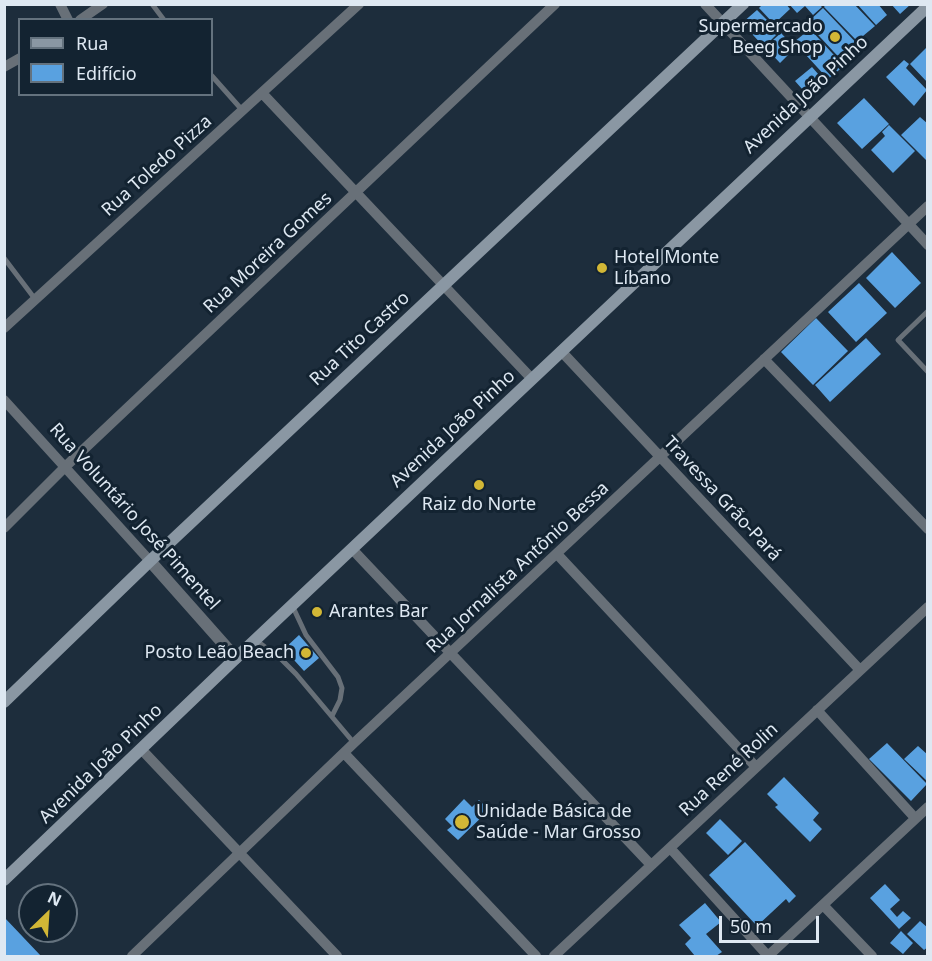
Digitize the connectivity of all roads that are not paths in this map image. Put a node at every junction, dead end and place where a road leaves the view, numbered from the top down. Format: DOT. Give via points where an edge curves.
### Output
graph roads {
  1 [pos="60,4"];
  2 [pos="103,4"];
  3 [pos="152,4"];
  4 [pos="359,4"];
  5 [pos="555,4"];
  6 [pos="705,4"];
  7 [pos="743,4"];
  8 [pos="927,6"];
  9 [pos="67,18"];
  10 [pos="83,18"];
  11 [pos="162,18"];
  12 [pos="723,24"];
  13 [pos="18,59"];
  14 [pos="4,67"];
  15 [pos="213,77"];
  16 [pos="262,93"];
  17 [pos="243,111"];
  18 [pos="809,117"];
  19 [pos="356,193"];
  20 [pos="927,206"];
  21 [pos="908,224"];
  22 [pos="927,245"];
  23 [pos="4,258"];
  24 [pos="443,285"];
  25 [pos="35,299"];
  26 [pos="927,311"];
  27 [pos="4,328"];
  28 [pos="561,351"];
  29 [pos="764,359"];
  30 [pos="927,372"];
  31 [pos="532,379"];
  32 [pos="4,400"];
  33 [pos="660,457"];
  34 [pos="65,468"];
  35 [pos="4,528"];
  36 [pos="927,529"];
  37 [pos="352,549"];
  38 [pos="557,554"];
  39 [pos="150,561"];
  40 [pos="292,605"];
  41 [pos="927,607"];
  42 [pos="255,640"];
  43 [pos="450,654"];
  44 [pos="237,658"];
  45 [pos="860,670"];
  46 [pos="4,702"];
  47 [pos="817,710"];
  48 [pos="332,716"];
  49 [pos="354,744"];
  50 [pos="142,750"];
  51 [pos="344,753"];
  52 [pos="756,767"];
  53 [pos="927,807"];
  54 [pos="915,819"];
  55 [pos="670,848"];
  56 [pos="240,856"];
  57 [pos="651,865"];
  58 [pos="4,880"];
  59 [pos="823,905"];
  60 [pos="145,952"];
  61 [pos="768,956"];
  62 [pos="132,957"];
  63 [pos="337,957"];
  64 [pos="536,957"];
  65 [pos="554,957"];
  66 [pos="872,957"];
  1 -- 9 [label="street"];
  2 -- 10 [label="street"];
  3 -- 11 [label="lane"];
  4 -- 16 [label="street, Rua Toledo Pizza"];
  5 -- 19 [label="street, Rua Moreira Gomes"];
  6 -- 12 [label="street"];
  7 -- 12 [label="main road, Rua Tito Castro"];
  8 -- 18 [label="main road, Avenida João Pinho"];
  12 -- 18 [label="street"];
  12 -- 24 [label="main road, Rua Tito Castro"];
  13 -- 14 [label="street"];
  15 -- 17 [label="lane"];
  16 -- 17 [label="street, Rua Toledo Pizza"];
  16 -- 19 [label="street"];
  17 -- 25 [label="street, Rua Toledo Pizza"];
  18 -- 21 [label="street"];
  18 -- 28 [label="main road, Avenida João Pinho"];
  19 -- 24 [label="street"];
  19 -- 34 [label="street, Rua Moreira Gomes"];
  20 -- 21 [label="street, Rua Jornalista Antônio Bessa"];
  21 -- 22 [label="street"];
  21 -- 29 [label="street, Rua Jornalista Antônio Bessa"];
  23 -- 25 [label="lane"];
  24 -- 31 [label="street"];
  24 -- 39 [label="main road, Rua Tito Castro"];
  25 -- 27 [label="street, Rua Toledo Pizza"];
  26 -- 30 [label="lane" via="898,340"];
  28 -- 31 [label="main road, Avenida João Pinho"];
  28 -- 33 [label="street, Travessa Grão-Pará"];
  29 -- 33 [label="street, Rua Jornalista Antônio Bessa"];
  29 -- 36 [label="street"];
  31 -- 37 [label="main road, Avenida João Pinho"];
  32 -- 34 [label="street, Rua Voluntário José Pimentel"];
  33 -- 38 [label="street, Rua Jornalista Antônio Bessa"];
  33 -- 45 [label="street, Travessa Grão-Pará"];
  34 -- 35 [label="street, Rua Moreira Gomes"];
  34 -- 39 [label="street, Rua Voluntário José Pimentel"];
  37 -- 40 [label="main road, Avenida João Pinho"];
  37 -- 43 [label="street"];
  38 -- 43 [label="street, Rua Jornalista Antônio Bessa"];
  38 -- 52 [label="street"];
  39 -- 44 [label="street, Rua Voluntário José Pimentel"];
  39 -- 46 [label="main road, Rua Tito Castro"];
  40 -- 42 [label="main road, Avenida João Pinho"];
  40 -- 48 [label="lane" via="306,635 339,676 340,700"];
  41 -- 45 [label="street, Rua René Rolin"];
  42 -- 44 [label="main road, Avenida João Pinho"];
  42 -- 48 [label="lane" via="281,659"];
  43 -- 49 [label="street, Rua Jornalista Antônio Bessa"];
  43 -- 57 [label="street"];
  44 -- 50 [label="main road, Avenida João Pinho"];
  45 -- 47 [label="street, Rua René Rolin"];
  47 -- 52 [label="street, Rua René Rolin"];
  47 -- 54 [label="street"];
  48 -- 49 [label="lane"];
  49 -- 51 [label="street, Rua Jornalista Antônio Bessa"];
  50 -- 56 [label="street"];
  50 -- 58 [label="main road, Avenida João Pinho"];
  51 -- 56 [label="street, Rua Jornalista Antônio Bessa"];
  51 -- 64 [label="street"];
  52 -- 55 [label="street, Rua René Rolin"];
  53 -- 54 [label="street"];
  54 -- 59 [label="street"];
  55 -- 57 [label="street, Rua René Rolin"];
  55 -- 61 [label="street"];
  56 -- 60 [label="street, Rua Jornalista Antônio Bessa"];
  56 -- 63 [label="street"];
  57 -- 65 [label="street, Rua René Rolin"];
  59 -- 61 [label="street"];
  59 -- 66 [label="street"];
  60 -- 62 [label="street, Rua Jornalista Antônio Bessa"];
}
